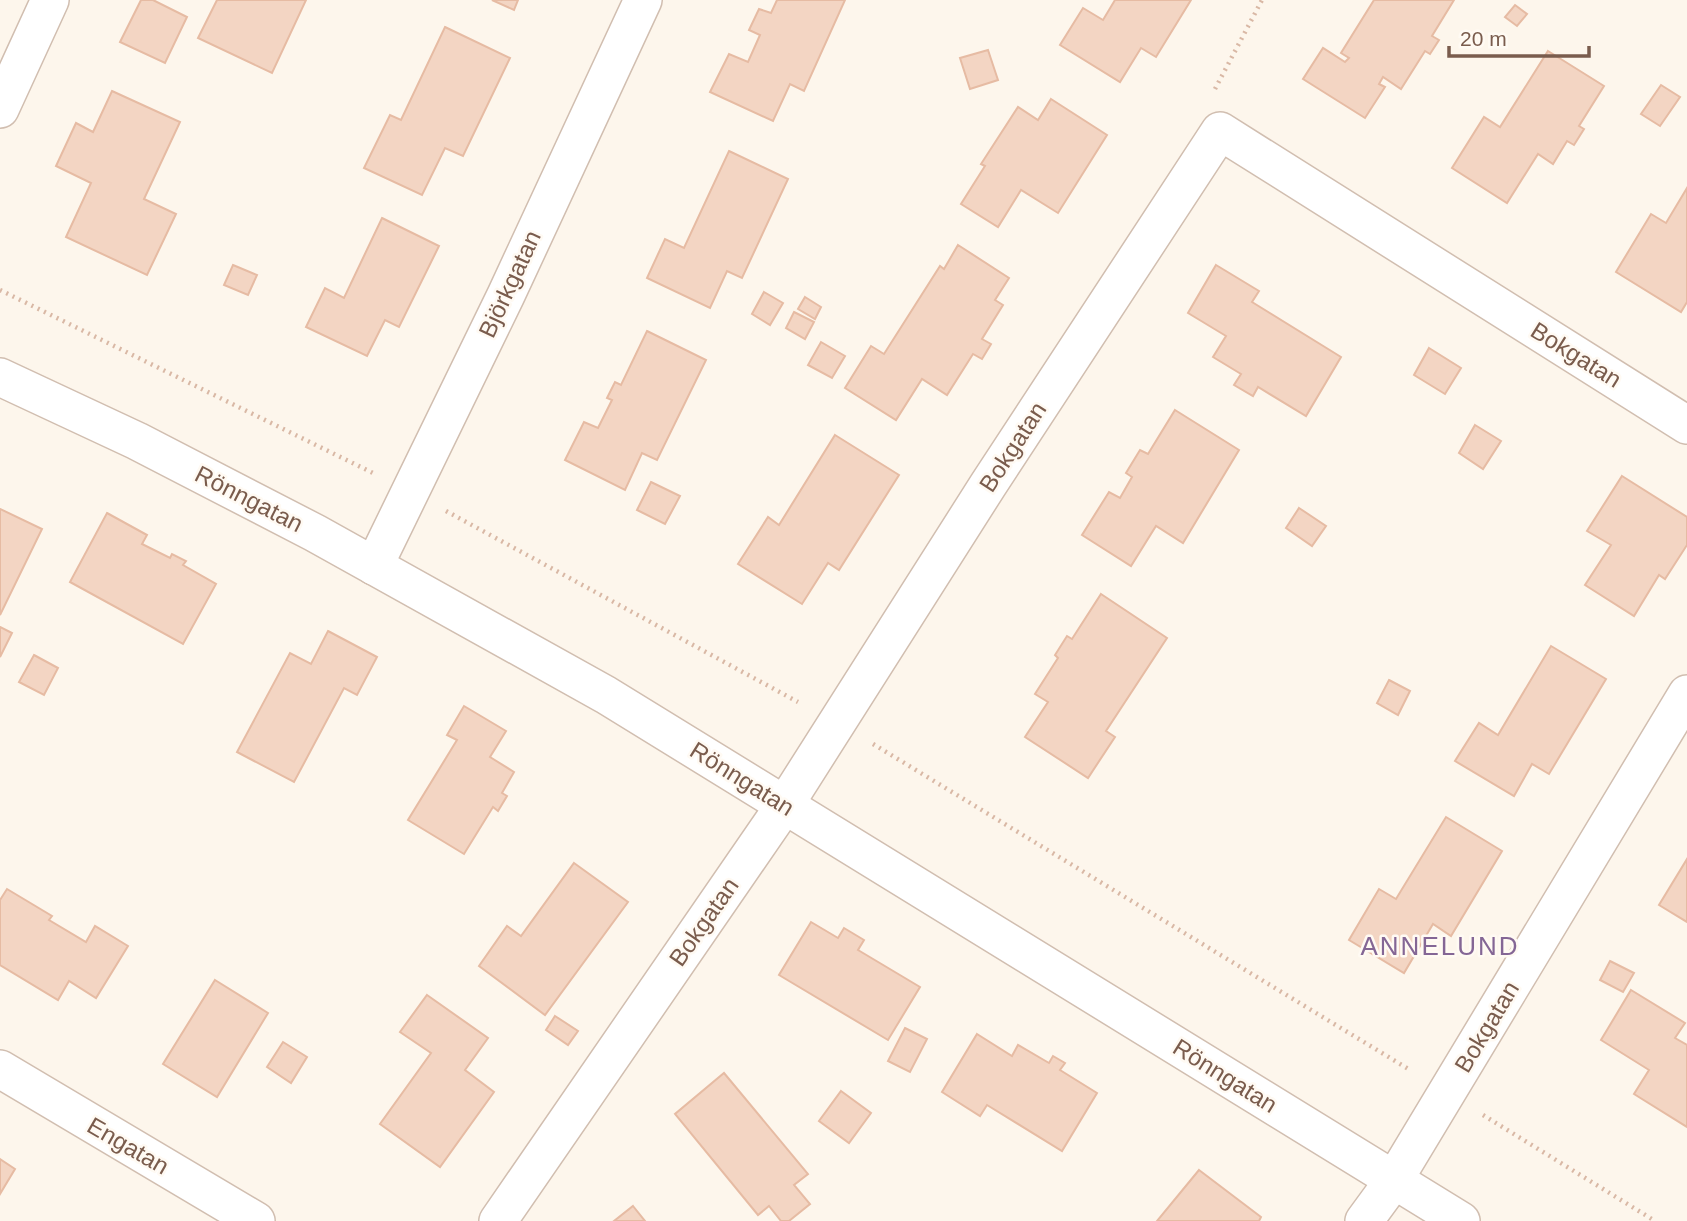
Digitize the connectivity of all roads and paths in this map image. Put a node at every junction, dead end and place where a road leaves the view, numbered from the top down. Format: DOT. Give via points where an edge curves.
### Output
graph roads {
  1 [pos="50,0"];
  2 [pos="643,0"];
  3 [pos="1262,0"];
  4 [pos="0,109"];
  5 [pos="1220,131"];
  6 [pos="0,377"];
  7 [pos="1687,425"];
  8 [pos="374,566"];
  9 [pos="1687,694"];
  10 [pos="784,806"];
  11 [pos="0,1069"];
  12 [pos="1394,1180"];
  13 [pos="257,1221"];
  14 [pos="498,1221"];
  15 [pos="1364,1221"];
  16 [pos="1461,1221"];
  1 -- 4 [label="street"];
  2 -- 8 [label="street, Björkgatan"];
  3 -- 5 [label="path" via="1212,98"];
  5 -- 7 [label="street, Bokgatan"];
  5 -- 10 [label="street, Bokgatan" via="980,496"];
  6 -- 8 [label="street, Rönngatan" via="137,441"];
  8 -- 10 [label="street, Rönngatan" via="606,695"];
  9 -- 12 [label="street, Bokgatan"];
  10 -- 12 [label="street, Rönngatan"];
  10 -- 14 [label="street, Bokgatan"];
  11 -- 13 [label="street, Engatan"];
  12 -- 15 [label="street, Bokgatan"];
  12 -- 16 [label="street, Rönngatan"];
}
